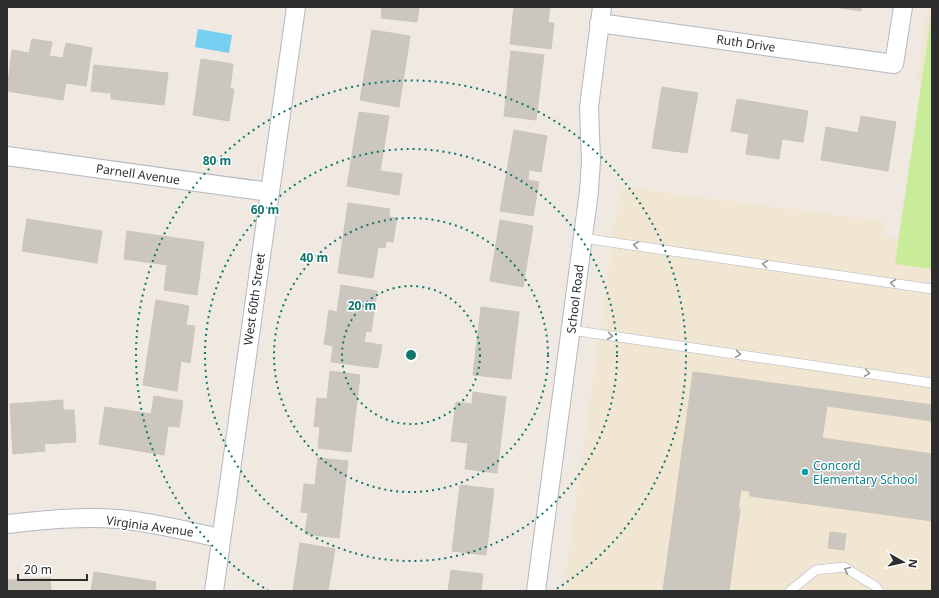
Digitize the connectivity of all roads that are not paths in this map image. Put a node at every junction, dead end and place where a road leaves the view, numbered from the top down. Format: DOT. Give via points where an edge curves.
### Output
graph roads {
  1 [pos="296,7"];
  2 [pos="903,7"];
  3 [pos="600,15"];
  4 [pos="7,156"];
  5 [pos="269,192"];
  6 [pos="582,238"];
  7 [pos="932,289"];
  8 [pos="571,330"];
  9 [pos="932,383"];
  10 [pos="7,524"];
  11 [pos="220,538"];
  12 [pos="214,591"];
  13 [pos="536,591"];
  14 [pos="790,591"];
  15 [pos="879,591"];
  1 -- 5 [label="street, West 60th Street"];
  2 -- 3 [label="street, Ruth Drive" via="894,64"];
  3 -- 6 [label="street, School Road" via="589,107 591,161"];
  4 -- 5 [label="street, Parnell Avenue"];
  5 -- 11 [label="street, West 60th Street"];
  7 -- 6 [label="lane, one-way"];
  6 -- 8 [label="street, School Road"];
  8 -- 9 [label="lane, one-way"];
  8 -- 13 [label="street, School Road"];
  10 -- 11 [label="street, Virginia Avenue" via="69,518 117,519"];
  11 -- 12 [label="street, West 60th Street"];
  15 -- 14 [label="lane, one-way" via="844,567 816,570"];
}
